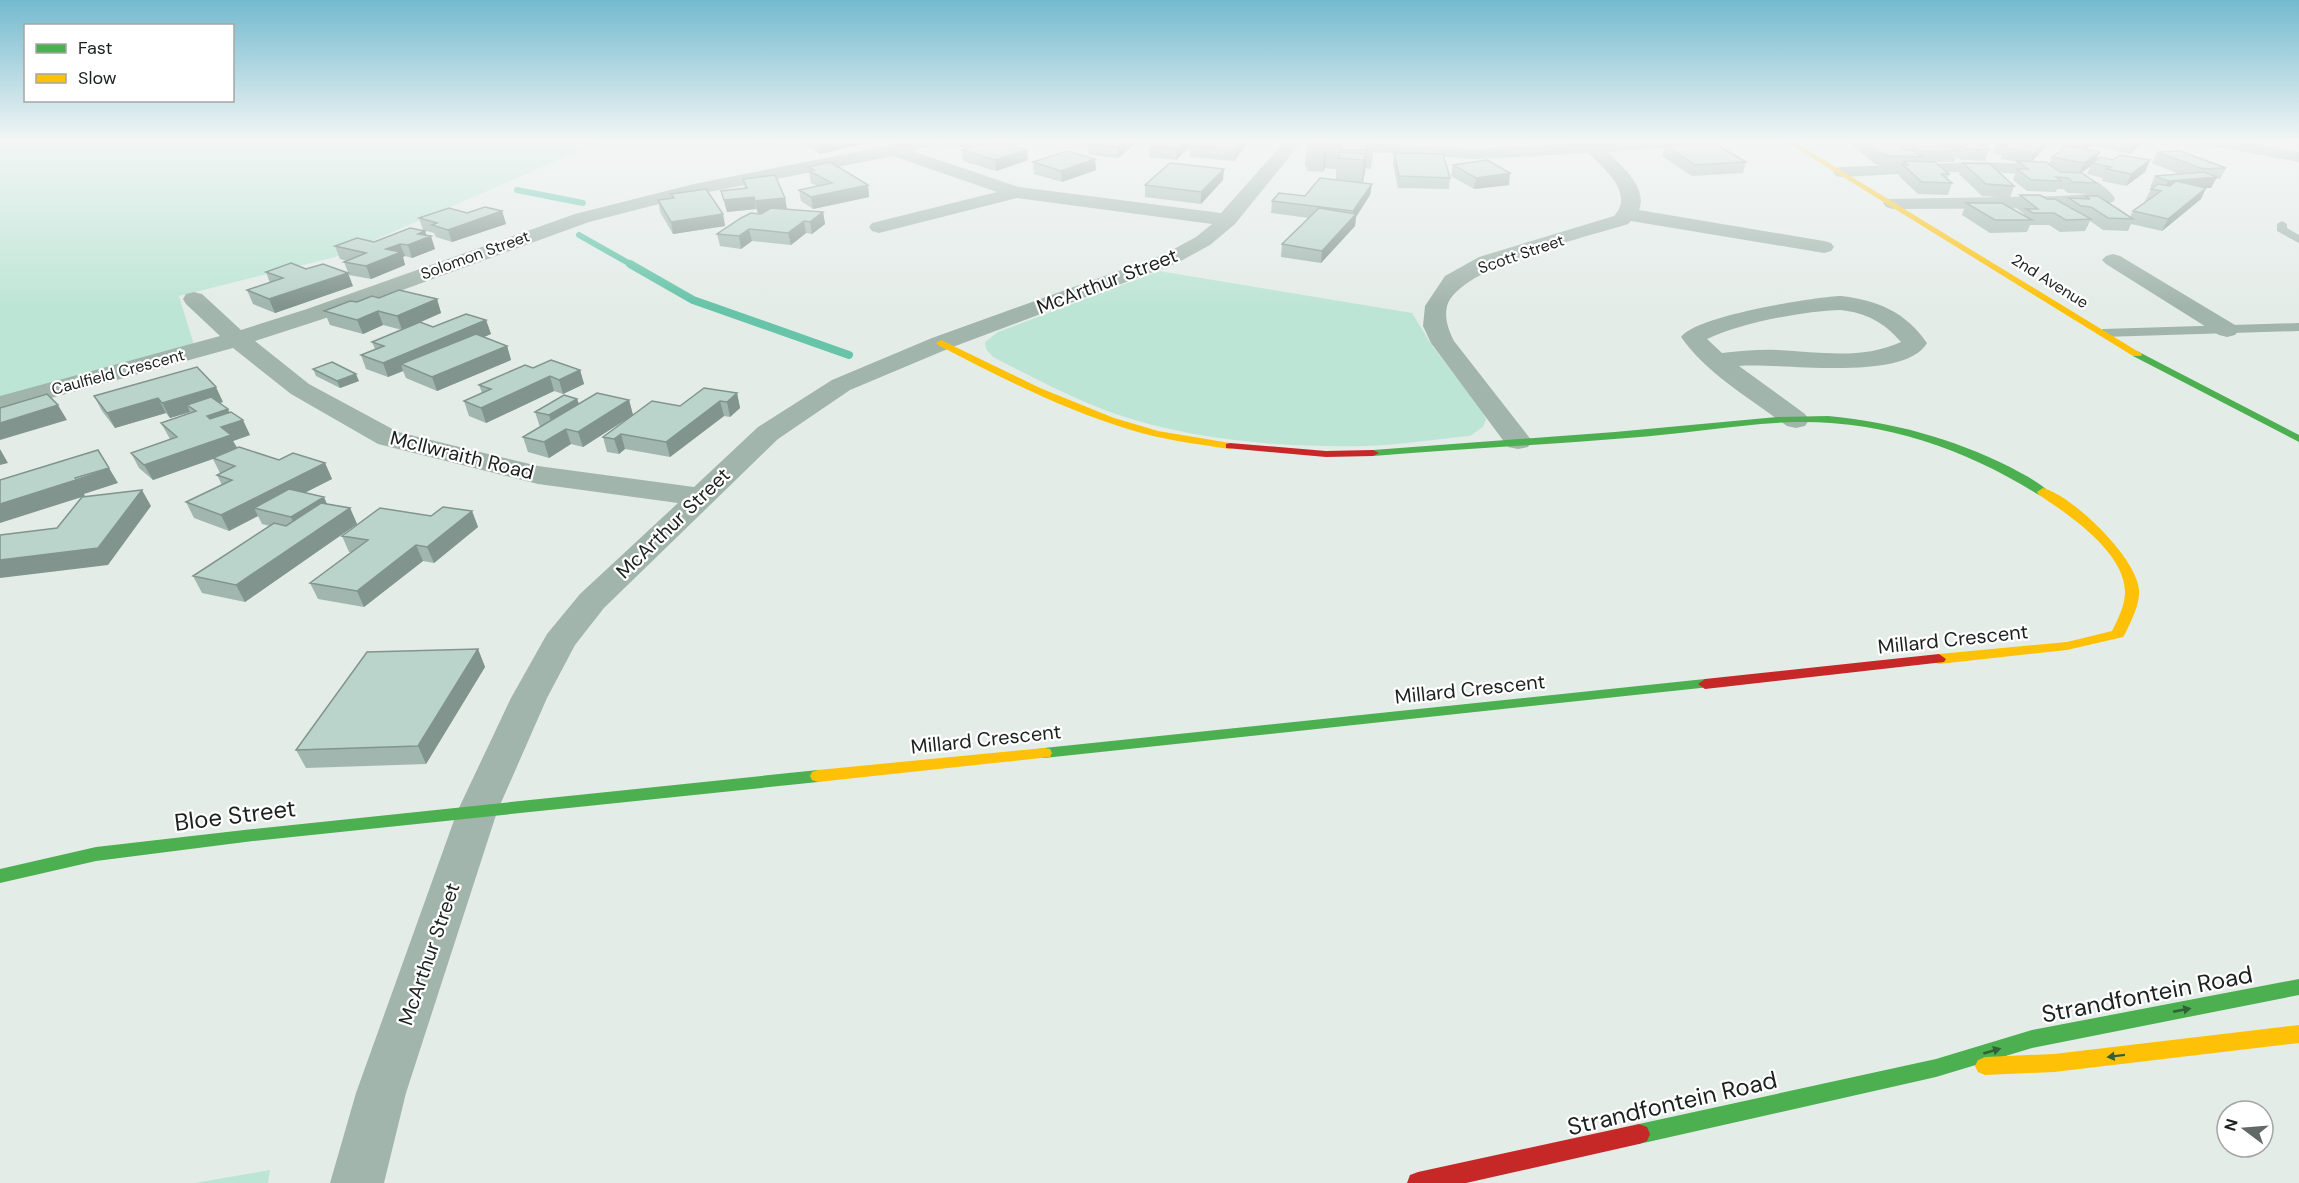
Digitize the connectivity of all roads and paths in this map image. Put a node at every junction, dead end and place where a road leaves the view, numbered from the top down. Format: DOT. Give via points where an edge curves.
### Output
graph roads {
  1 [pos="669,196"];
  2 [pos="1002,196"];
  3 [pos="1048,196"];
  4 [pos="1248,196"];
  5 [pos="1632,196"];
  6 [pos="1882,196"];
  7 [pos="2105,196"];
  8 [pos="1893,203"];
  9 [pos="1626,214"];
  10 [pos="1228,220"];
  11 [pos="2282,224"];
  12 [pos="879,227"];
  13 [pos="2299,240"];
  14 [pos="1824,247"];
  15 [pos="2113,260"];
  16 [pos="194,299"];
  17 [pos="2299,327"];
  18 [pos="2227,330"];
  19 [pos="2103,333"];
  20 [pos="237,339"];
  21 [pos="941,343"];
  22 [pos="1718,361"];
  23 [pos="0,404"];
  24 [pos="1796,420"];
  25 [pos="2299,438"];
  26 [pos="1518,441"];
  27 [pos="701,497"];
  28 [pos="477,812"];
  29 [pos="0,876"];
  30 [pos="2299,987"];
  31 [pos="2299,1034"];
  32 [pos="1936,1068"];
  33 [pos="357,1183"];
  34 [pos="1418,1183"];
  1 -- 20 [label="street, Solomon Street" via="582,218"];
  2 -- 12 [label="street"];
  3 -- 10 [label="street"];
  4 -- 10 [label="street, McArthur Street"];
  5 -- 9 [label="street"];
  6 -- 8 [label="street, 2nd Avenue"];
  7 -- 8 [label="street" via="2098,200 1991,204"];
  8 -- 19 [label="street, 2nd Avenue"];
  9 -- 14 [label="street"];
  9 -- 26 [label="street, Scott Street" via="1622,220 1487,262 1453,281 1436,306 1435,326 1443,343"];
  10 -- 21 [label="street, McArthur Street" via="1203,241 1170,259"];
  11 -- 13 [label="lane" via="2281,229"];
  15 -- 18 [label="street"];
  16 -- 20 [label="street, McIlwraith Road"];
  17 -- 18 [label="lane"];
  18 -- 19 [label="lane"];
  19 -- 25 [label="street, 2nd Avenue" via="2242,411"];
  20 -- 23 [label="street, Caulfield Crescent"];
  20 -- 27 [label="street, McIlwraith Road" via="300,389 388,438 538,475"];
  21 -- 26 [label="street, Millard Crescent" via="1065,404 1137,429 1214,443 1331,455"];
  21 -- 27 [label="street, McArthur Street" via="865,373 800,409 768,433"];
  22 -- 22 [label="street" via="1777,357 1852,362 1900,352 1915,343 1899,326 1869,306 1829,301 1713,329 1693,338"];
  22 -- 24 [label="street"];
  24 -- 26 [label="street, Millard Crescent"];
  24 -- 28 [label="street, Millard Crescent" via="1840,420 1923,435 2014,473 2067,509 2118,558 2132,581 2131,601 2118,634 2067,646"];
  27 -- 28 [label="street, McArthur Street" via="592,601 559,642"];
  28 -- 29 [label="street, Bloe Street" via="96,854"];
  28 -- 33 [label="street, McArthur Street" via="381,1093"];
  32 -- 30 [label="street, Strandfontein Road, one-way" via="2032,1040"];
  31 -- 32 [label="street, Strandfontein Road, one-way" via="2054,1063"];
  32 -- 34 [label="street, Strandfontein Road"];
}
